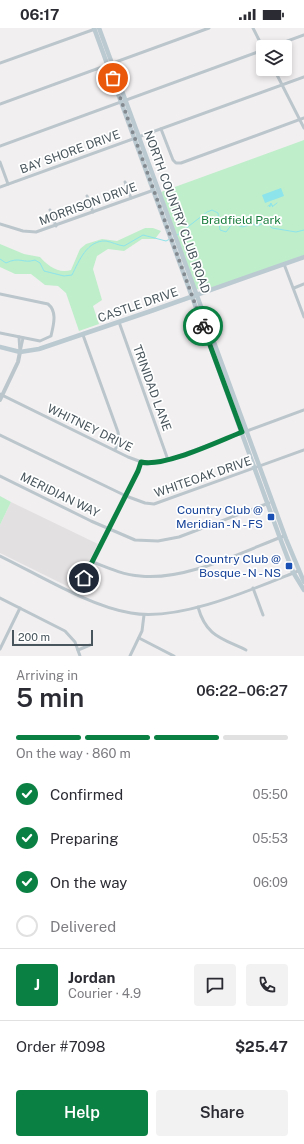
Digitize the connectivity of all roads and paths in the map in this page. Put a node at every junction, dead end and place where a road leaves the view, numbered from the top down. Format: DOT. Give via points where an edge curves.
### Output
graph roads {
  1 [pos="96,28"];
  2 [pos="209,28"];
  3 [pos="253,28"];
  4 [pos="304,35"];
  5 [pos="259,40"];
  6 [pos="291,40"];
  7 [pos="256,52"];
  8 [pos="0,64"];
  9 [pos="110,64"];
  10 [pos="278,76"];
  11 [pos="304,77"];
  12 [pos="282,85"];
  13 [pos="123,101"];
  14 [pos="0,104"];
  15 [pos="304,118"];
  16 [pos="300,119"];
  17 [pos="304,128"];
  18 [pos="161,129"];
  19 [pos="136,137"];
  20 [pos="0,146"];
  21 [pos="0,162"];
  22 [pos="125,182"];
  23 [pos="8,184"];
  24 [pos="0,187"];
  25 [pos="155,190"];
  26 [pos="87,196"];
  27 [pos="131,198"];
  28 [pos="50,210"];
  29 [pos="93,212"];
  30 [pos="0,224"];
  31 [pos="56,226"];
  32 [pos="304,257"];
  33 [pos="284,264"];
  34 [pos="304,284"];
  35 [pos="294,288"];
  36 [pos="0,294"];
  37 [pos="194,296"];
  38 [pos="304,317"];
  39 [pos="119,322"];
  40 [pos="0,333"];
  41 [pos="83,335"];
  42 [pos="21,337"];
  43 [pos="0,347"];
  44 [pos="20,352"];
  45 [pos="1,394"];
  46 [pos="0,400"];
  47 [pos="304,410"];
  48 [pos="244,432"];
  49 [pos="0,435"];
  50 [pos="115,450"];
  51 [pos="304,450"];
  52 [pos="168,460"];
  53 [pos="141,462"];
  54 [pos="257,467"];
  55 [pos="0,476"];
  56 [pos="126,496"];
  57 [pos="270,503"];
  58 [pos="109,529"];
  59 [pos="282,537"];
  60 [pos="0,556"];
  61 [pos="93,562"];
  62 [pos="296,571"];
  63 [pos="304,582"];
  64 [pos="253,588"];
  65 [pos="304,590"];
  66 [pos="76,594"];
  67 [pos="0,598"];
  68 [pos="198,607"];
  69 [pos="20,608"];
  70 [pos="144,615"];
  71 [pos="263,615"];
  72 [pos="139,638"];
  73 [pos="1,643"];
  74 [pos="90,645"];
  75 [pos="0,649"];
  76 [pos="78,650"];
  77 [pos="246,650"];
  78 [pos="80,656"];
  79 [pos="130,656"];
  80 [pos="174,656"];
  1 -- 8 [label="street"];
  1 -- 9 [label="main road, NORTH COUNTRY CLUB ROAD"];
  2 -- 9 [label="street"];
  3 -- 5 [label="street"];
  4 -- 6 [label="street"];
  7 -- 13 [label="street"];
  9 -- 13 [label="main road, NORTH COUNTRY CLUB ROAD"];
  9 -- 14 [label="street"];
  10 -- 12 [label="street"];
  11 -- 12 [label="street, BAY SHORE DRIVE"];
  12 -- 16 [label="street"];
  12 -- 18 [label="street, BAY SHORE DRIVE"];
  13 -- 19 [label="main road, NORTH COUNTRY CLUB ROAD"];
  13 -- 20 [label="street"];
  15 -- 16 [label="street"];
  16 -- 17 [label="street"];
  16 -- 18 [label="street" via="176,163"];
  18 -- 19 [label="street, BAY SHORE DRIVE"];
  19 -- 23 [label="street, BAY SHORE DRIVE"];
  19 -- 25 [label="main road, NORTH COUNTRY CLUB ROAD"];
  21 -- 23 [label="street"];
  22 -- 27 [label="street"];
  23 -- 24 [label="street, BAY SHORE DRIVE"];
  25 -- 27 [label="street, MORRISON DRIVE"];
  25 -- 37 [label="main road, NORTH COUNTRY CLUB ROAD"];
  26 -- 29 [label="street"];
  27 -- 29 [label="street, MORRISON DRIVE"];
  28 -- 31 [label="street"];
  29 -- 31 [label="street, MORRISON DRIVE"];
  30 -- 31 [label="street, MORRISON DRIVE" via="34,232"];
  32 -- 33 [label="main road, CASTLE DRIVE"];
  33 -- 35 [label="street"];
  33 -- 37 [label="main road, CASTLE DRIVE"];
  34 -- 35 [label="street"];
  35 -- 38 [label="street"];
  36 -- 42 [label="street" via="51,306 55,318 51,336 40,341"];
  37 -- 39 [label="main road, CASTLE DRIVE"];
  37 -- 48 [label="main road, NORTH COUNTRY CLUB ROAD"];
  39 -- 41 [label="main road, CASTLE DRIVE"];
  39 -- 52 [label="street, TRINIDAD LANE"];
  40 -- 42 [label="street"];
  41 -- 44 [label="main road, CASTLE DRIVE" via="39,349"];
  41 -- 50 [label="street" via="118,432 119,441"];
  42 -- 44 [label="street"];
  43 -- 44 [label="main road, CASTLE DRIVE"];
  44 -- 45 [label="street" via="18,362"];
  45 -- 46 [label="street"];
  45 -- 50 [label="street, WHITNEY DRIVE"];
  47 -- 48 [label="street, WHITNEY DRIVE"];
  48 -- 52 [label="street, WHITNEY DRIVE"];
  48 -- 54 [label="main road, NORTH COUNTRY CLUB ROAD"];
  49 -- 56 [label="street, WHITEOAK DRIVE"];
  50 -- 53 [label="street, WHITNEY DRIVE"];
  51 -- 54 [label="street, WHITEOAK DRIVE"];
  52 -- 53 [label="street, WHITNEY DRIVE" via="154,464"];
  53 -- 56 [label="street"];
  54 -- 56 [label="street, WHITEOAK DRIVE" via="158,504 144,503"];
  54 -- 57 [label="main road, NORTH COUNTRY CLUB ROAD"];
  55 -- 58 [label="street, MERIDIAN WAY"];
  56 -- 58 [label="street"];
  57 -- 58 [label="street, MERIDIAN WAY" via="179,537 158,541 136,540"];
  57 -- 59 [label="main road, NORTH COUNTRY CLUB ROAD"];
  58 -- 61 [label="street"];
  59 -- 61 [label="street" via="214,562 166,576 122,573"];
  59 -- 62 [label="main road, NORTH COUNTRY CLUB ROAD"];
  60 -- 66 [label="street"];
  61 -- 66 [label="street"];
  62 -- 63 [label="main road, NORTH COUNTRY CLUB ROAD"];
  62 -- 64 [label="street"];
  62 -- 65 [label="main road, NORTH COUNTRY CLUB ROAD"];
  64 -- 68 [label="street"];
  64 -- 71 [label="street"];
  66 -- 70 [label="street" via="92,602"];
  67 -- 69 [label="street"];
  68 -- 70 [label="street"];
  68 -- 77 [label="street" via="205,626 211,632"];
  69 -- 73 [label="street"];
  69 -- 76 [label="street" via="65,631"];
  70 -- 72 [label="street"];
  72 -- 79 [label="street"];
  72 -- 80 [label="street"];
  73 -- 75 [label="street"];
  74 -- 76 [label="street"];
  76 -- 78 [label="street"];
}
